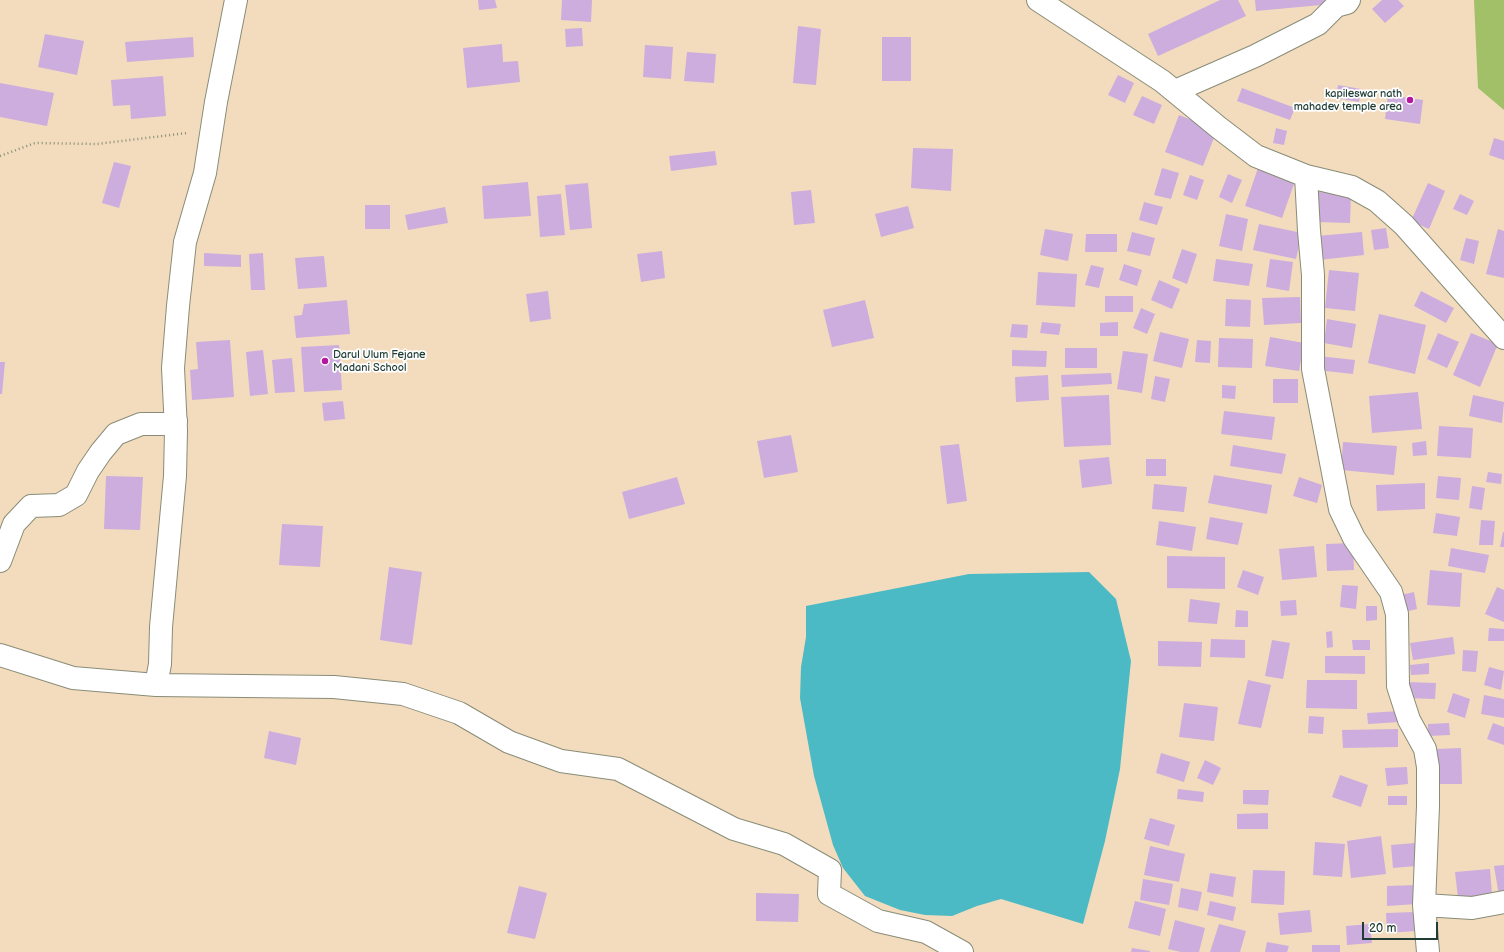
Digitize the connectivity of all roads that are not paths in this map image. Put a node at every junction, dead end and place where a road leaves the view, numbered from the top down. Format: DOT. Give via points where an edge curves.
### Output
graph roads {
  1 [pos="236,0"];
  2 [pos="1038,0"];
  3 [pos="1349,0"];
  4 [pos="1174,92"];
  5 [pos="1306,176"];
  6 [pos="1504,338"];
  7 [pos="176,421"];
  8 [pos="0,561"];
  9 [pos="0,655"];
  10 [pos="156,685"];
  11 [pos="1504,902"];
  12 [pos="1424,905"];
  13 [pos="962,952"];
  14 [pos="1428,952"];
  1 -- 7 [label="street" via="204,173 185,242 173,368"];
  2 -- 4 [label="street" via="1162,81"];
  3 -- 4 [label="street" via="1336,6 1318,24 1255,56"];
  4 -- 5 [label="street" via="1256,156"];
  5 -- 6 [label="street" via="1352,187 1378,201 1404,225"];
  5 -- 12 [label="street" via="1313,275 1312,369 1340,509 1354,538 1391,592 1397,614 1398,686 1409,720 1425,749 1428,767"];
  7 -- 8 [label="street" via="168,424 141,424 116,434 88,471 76,495 59,505 31,506 14,524"];
  7 -- 10 [label="street" via="175,476 160,664"];
  9 -- 10 [label="street" via="73,678"];
  10 -- 13 [label="street" via="334,687 403,694 459,714 509,742 560,761 618,769 734,828 784,844 830,870 829,894 878,922 926,932"];
  11 -- 12 [label="street" via="1472,908"];
  12 -- 14 [label="street"];
}
